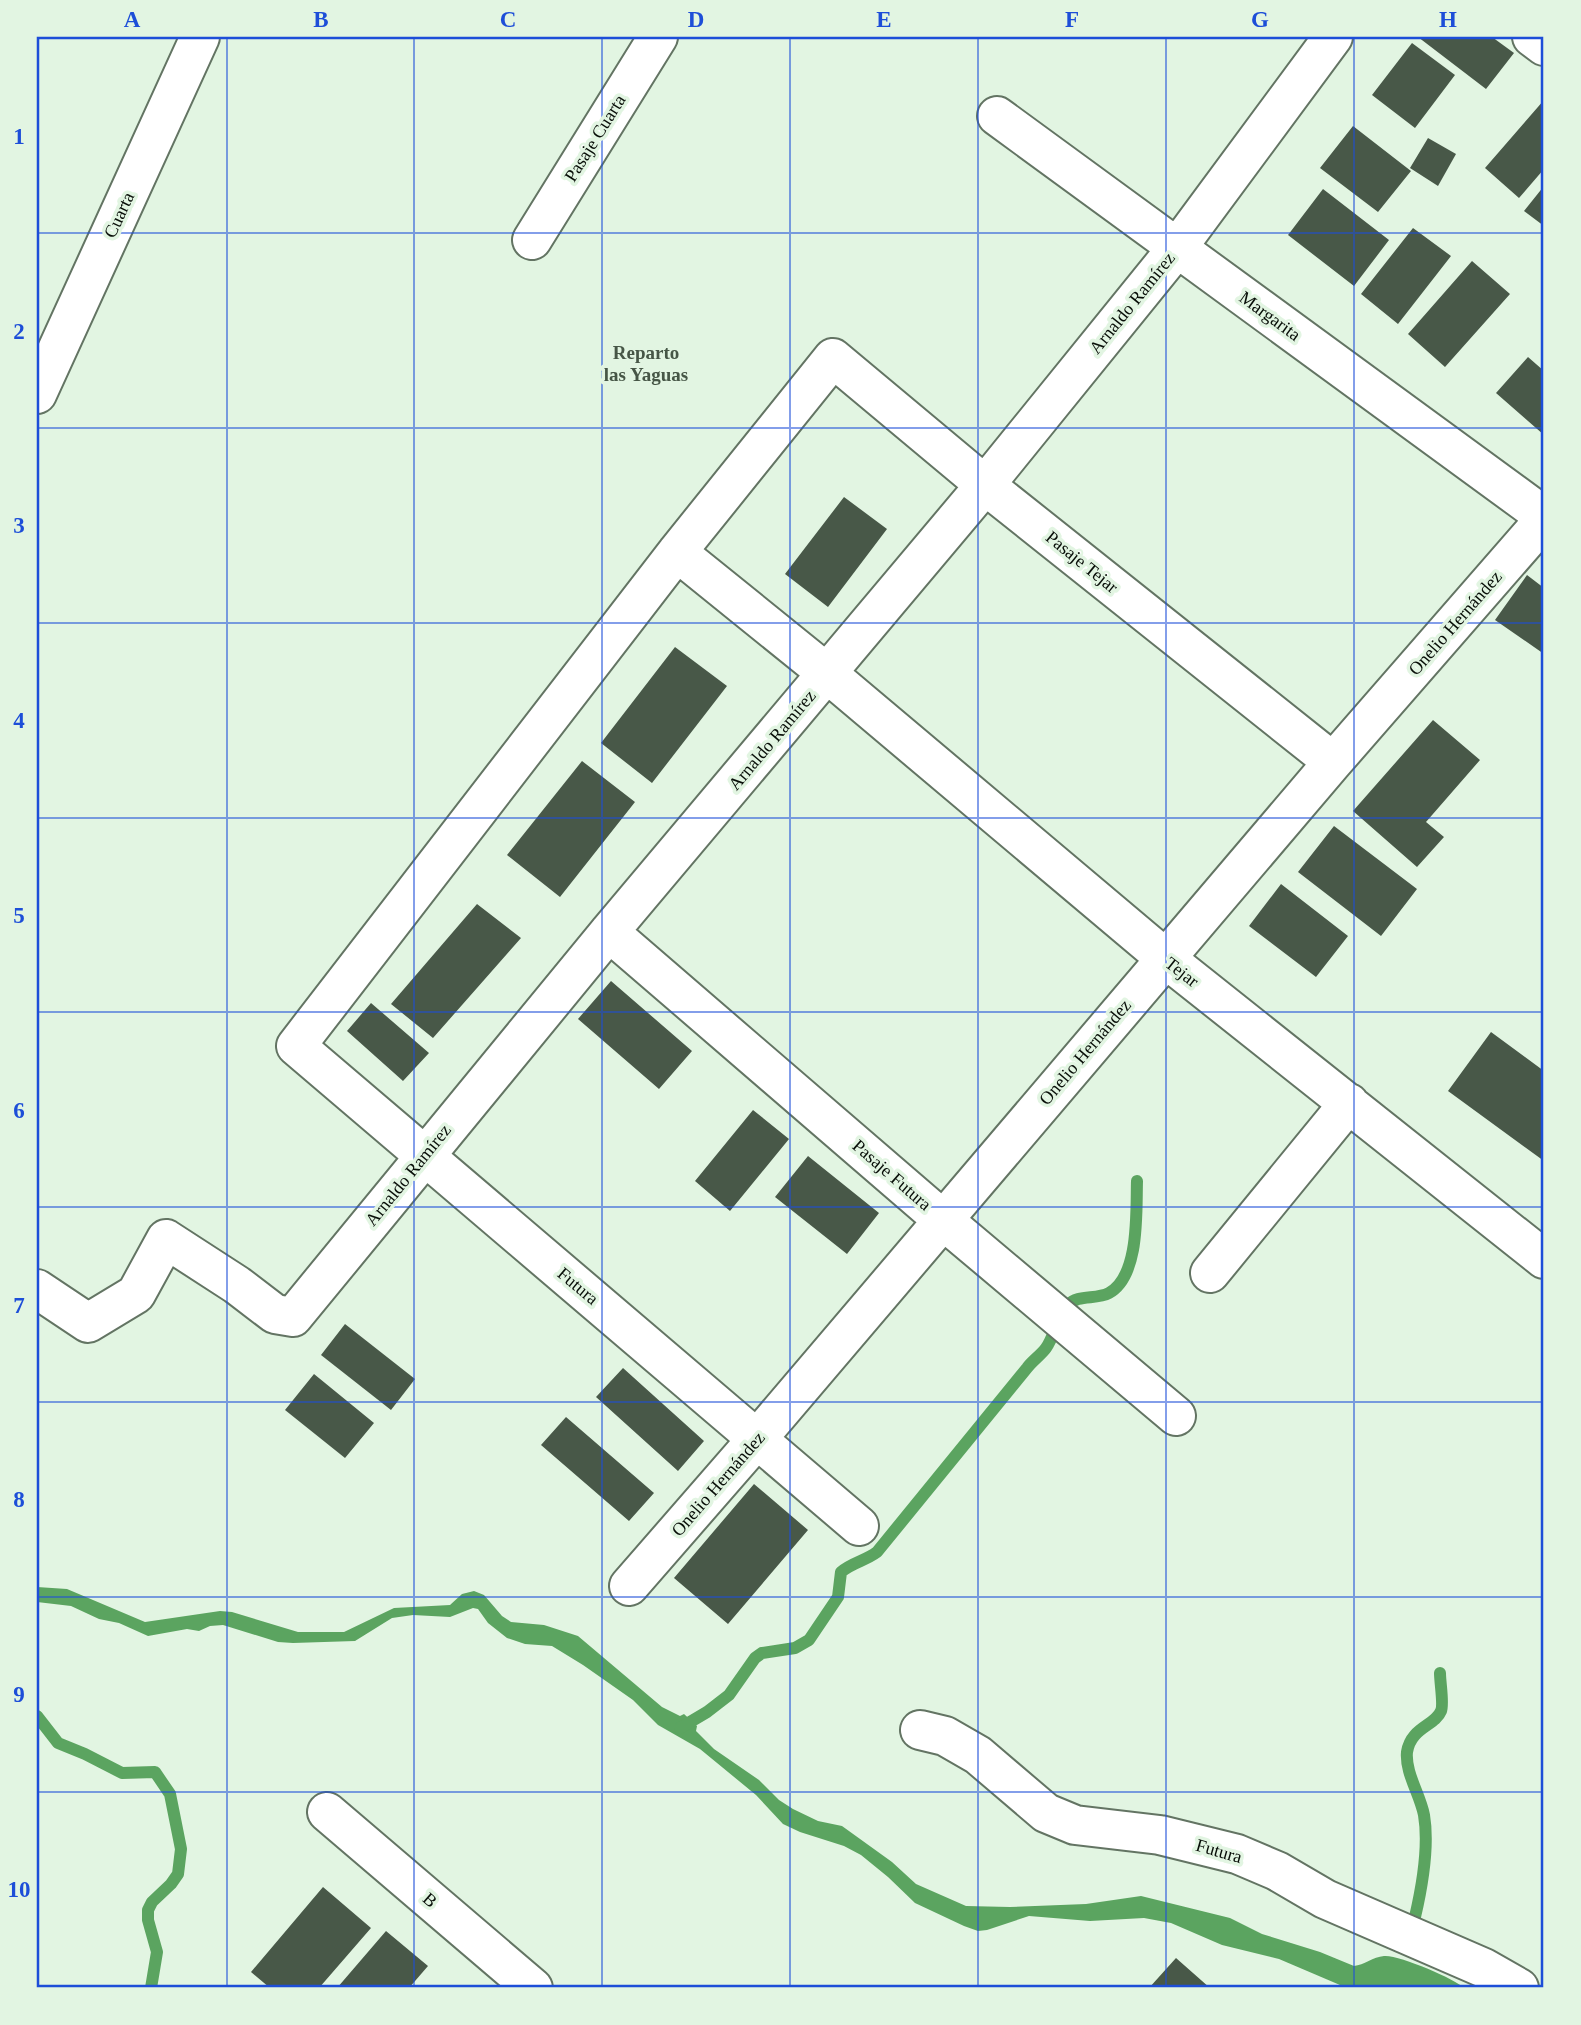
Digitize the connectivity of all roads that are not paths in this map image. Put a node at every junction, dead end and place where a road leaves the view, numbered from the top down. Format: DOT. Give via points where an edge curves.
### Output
graph roads {
  1 [pos="201,37"];
  2 [pos="658,37"];
  3 [pos="1333,37"];
  4 [pos="1532,37"];
  5 [pos="1544,46"];
  6 [pos="996,116"];
  7 [pos="532,240"];
  8 [pos="1177,248"];
  9 [pos="37,394"];
  10 [pos="985,485"];
  11 [pos="1544,518"];
  12 [pos="677,552"];
  13 [pos="828,674"];
  14 [pos="1333,762"];
  15 [pos="609,932"];
  16 [pos="1165,958"];
  17 [pos="1349,1103"];
  18 [pos="425,1155"];
  19 [pos="943,1220"];
  20 [pos="1544,1258"];
  21 [pos="1210,1273"];
  22 [pos="37,1289"];
  23 [pos="1176,1416"];
  24 [pos="757,1439"];
  25 [pos="859,1526"];
  26 [pos="629,1586"];
  27 [pos="920,1730"];
  28 [pos="327,1812"];
  29 [pos="533,1988"];
  30 [pos="1519,1988"];
  1 -- 9 [label="street, Cuarta"];
  2 -- 7 [label="street, Pasaje Cuarta"];
  3 -- 8 [label="street, Arnaldo Ramírez"];
  4 -- 5 [label="street"];
  6 -- 8 [label="street, Margarita"];
  8 -- 10 [label="street, Arnaldo Ramírez"];
  8 -- 11 [label="street, Margarita"];
  10 -- 12 [label="street, Pasaje Tejar" via="833,358"];
  10 -- 13 [label="street, Arnaldo Ramírez"];
  10 -- 14 [label="street, Pasaje Tejar"];
  11 -- 14 [label="street, Onelio Hernández"];
  12 -- 13 [label="street, Tejar"];
  12 -- 18 [label="street, Futura" via="296,1046"];
  13 -- 15 [label="street, Arnaldo Ramírez"];
  13 -- 16 [label="street, Tejar"];
  14 -- 16 [label="street, Onelio Hernández"];
  15 -- 18 [label="street, Arnaldo Ramírez"];
  15 -- 19 [label="street, Pasaje Futura"];
  16 -- 17 [label="street, Tejar"];
  16 -- 19 [label="street, Onelio Hernández"];
  17 -- 20 [label="street, Tejar"];
  17 -- 21 [label="street"];
  18 -- 22 [label="street, Arnaldo Ramírez" via="293,1317 275,1314 166,1239 136,1294 88,1322"];
  18 -- 24 [label="street, Futura"];
  19 -- 23 [label="street, Pasaje Futura"];
  19 -- 24 [label="street, Onelio Hernández"];
  24 -- 25 [label="street, Futura"];
  24 -- 26 [label="street, Onelio Hernández"];
  27 -- 30 [label="street, Futura" via="945,1736 978,1755 1046,1813 1075,1825 1160,1835 1237,1854"];
  28 -- 29 [label="street, B"];
}
